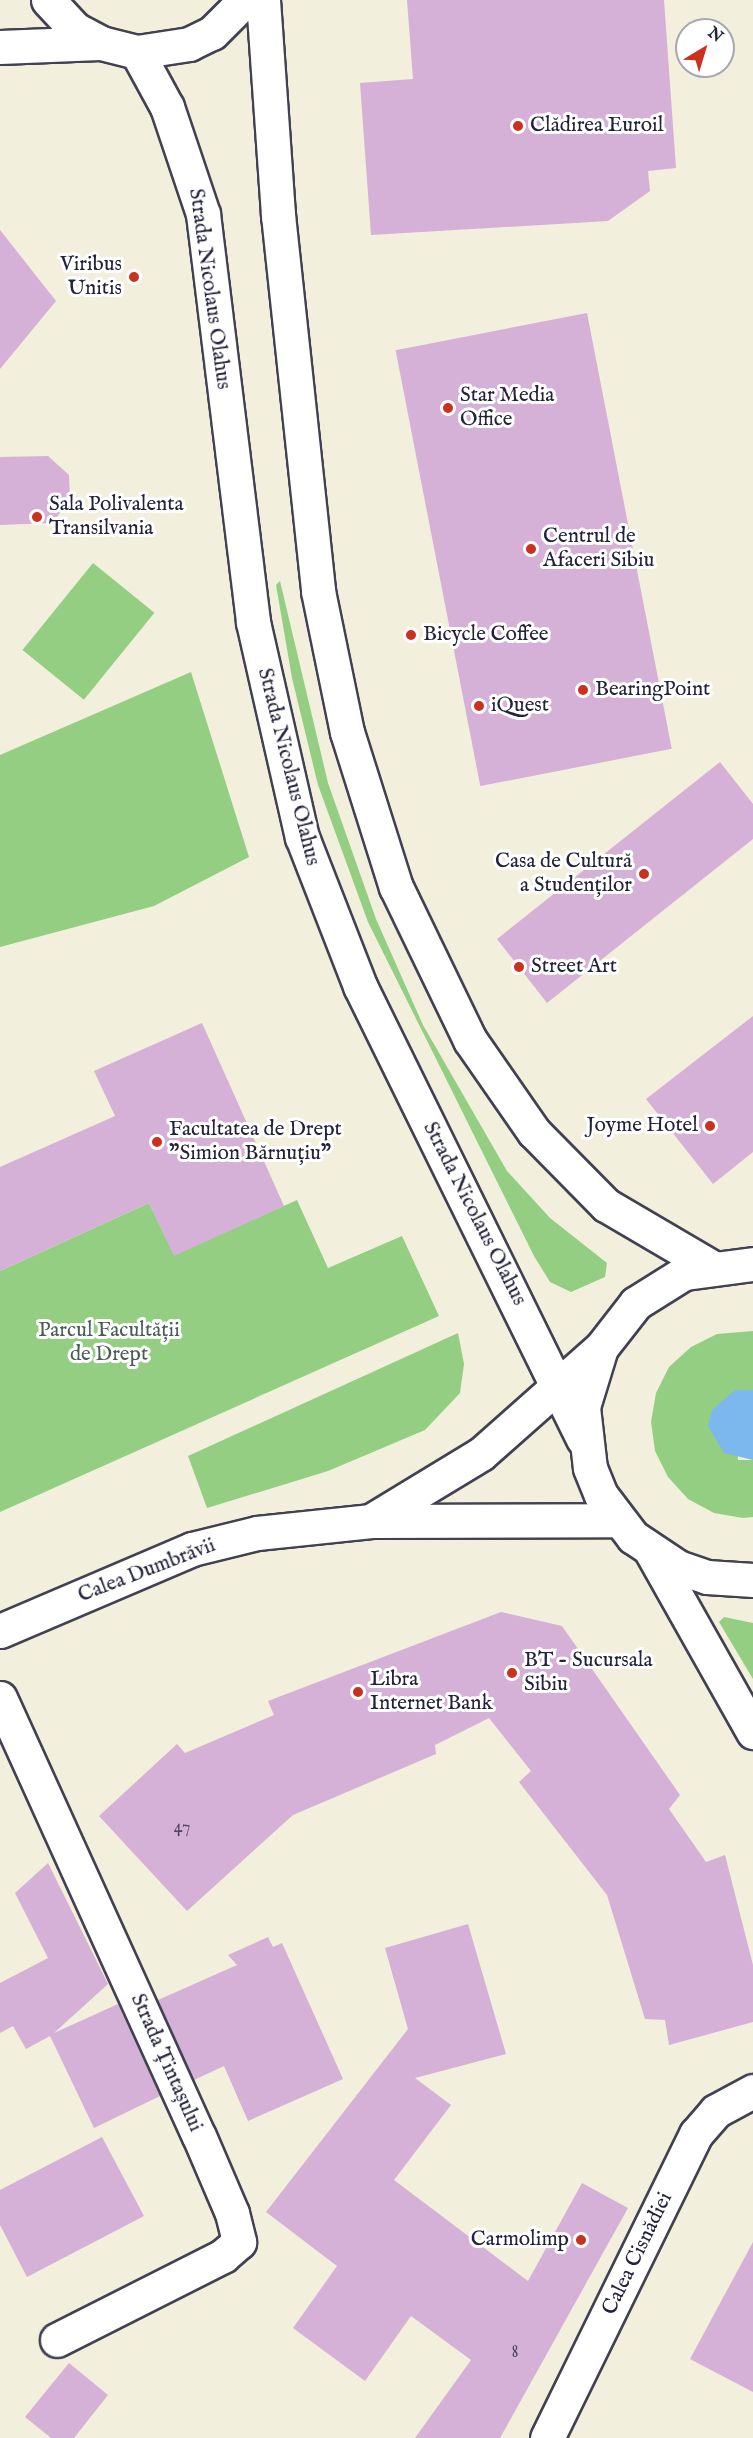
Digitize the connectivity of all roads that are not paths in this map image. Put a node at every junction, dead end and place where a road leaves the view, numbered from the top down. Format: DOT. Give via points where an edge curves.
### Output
graph roads {
  1 [pos="48,0"];
  2 [pos="245,0"];
  3 [pos="263,0"];
  4 [pos="101,43"];
  5 [pos="0,47"];
  6 [pos="137,52"];
  7 [pos="739,1261"];
  8 [pos="601,1348"];
  9 [pos="558,1384"];
  10 [pos="583,1439"];
  11 [pos="617,1520"];
  12 [pos="371,1521"];
  13 [pos="651,1551"];
  14 [pos="753,1580"];
  15 [pos="0,1631"];
  16 [pos="0,1698"];
  17 [pos="753,1732"];
  18 [pos="753,2091"];
  19 [pos="57,2340"];
  20 [pos="547,2438"];
  1 -- 4 [label="main road" via="75,29"];
  2 -- 6 [label="main road" via="212,33 189,44"];
  3 -- 7 [label="main road" via="278,215 318,591 347,732 389,867 422,950 470,1040 534,1132 606,1205"];
  4 -- 5 [label="main road"];
  4 -- 6 [label="main road"];
  6 -- 9 [label="main road, Strada Nicolaus Olahus" via="167,107 203,214 253,622 302,837 360,986"];
  7 -- 8 [label="main road" via="658,1286 636,1303"];
  8 -- 9 [label="main road, Calea Dumbrăvii"];
  8 -- 10 [label="main road" via="583,1407"];
  9 -- 10 [label="main road, Strada Nicolaus Olahus"];
  9 -- 12 [label="main road, Calea Dumbrăvii" via="481,1454"];
  10 -- 11 [label="main road" via="597,1486"];
  11 -- 12 [label="main road, Calea Dumbrăvii"];
  11 -- 13 [label="main road"];
  12 -- 15 [label="main road, Calea Dumbrăvii" via="256,1533 192,1549"];
  13 -- 14 [label="main road" via="707,1577"];
  13 -- 17 [label="main road"];
  16 -- 19 [label="main road, Strada Țintașului" via="199,2136 232,2213 239,2242 223,2256"];
  18 -- 20 [label="main road, Calea Cisnădiei" via="716,2111 696,2134"];
}
